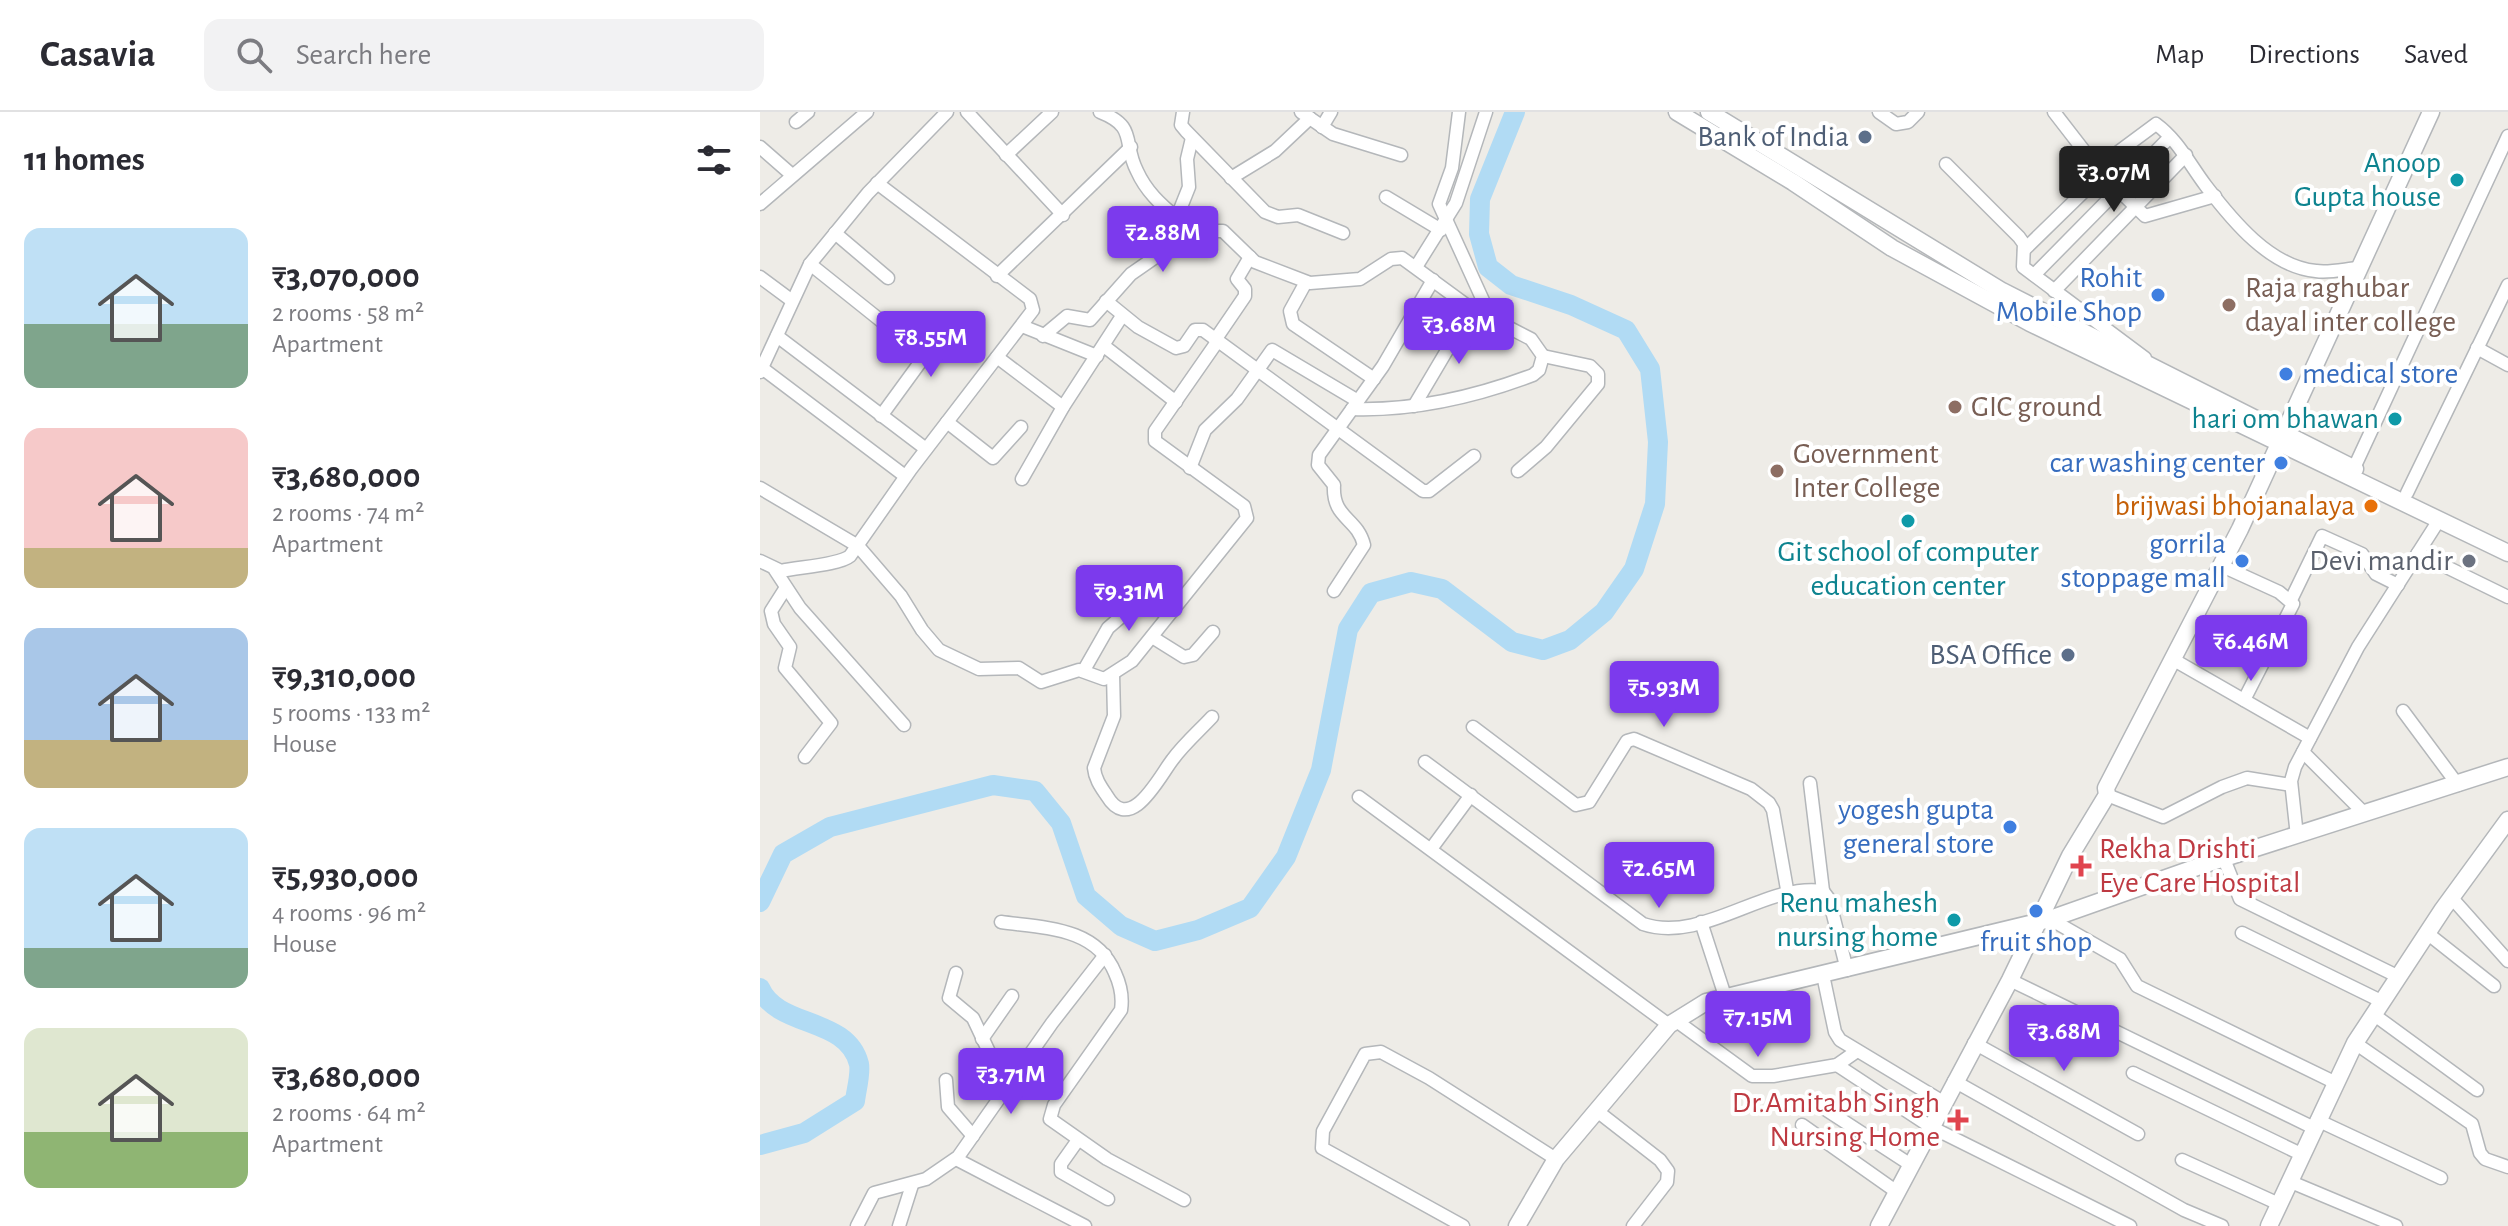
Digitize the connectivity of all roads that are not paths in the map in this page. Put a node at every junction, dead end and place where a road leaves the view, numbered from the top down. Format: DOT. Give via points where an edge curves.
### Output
graph roads {
  1 [pos="808,112"];
  2 [pos="867,112"];
  3 [pos="947,112"];
  4 [pos="967,112"];
  5 [pos="1052,112"];
  6 [pos="1100,112"];
  7 [pos="1183,112"];
  8 [pos="1331,112"];
  9 [pos="1459,112"];
  10 [pos="1486,112"];
  11 [pos="1677,112"];
  12 [pos="1709,112"];
  13 [pos="1879,112"];
  14 [pos="1918,112"];
  15 [pos="2431,112"];
  16 [pos="1305,115"];
  17 [pos="2062,115"];
  18 [pos="796,122"];
  19 [pos="1322,127"];
  20 [pos="2508,136"];
  21 [pos="2170,137"];
  22 [pos="1192,138"];
  23 [pos="760,147"];
  24 [pos="1131,147"];
  25 [pos="1006,155"];
  26 [pos="1401,155"];
  27 [pos="2186,155"];
  28 [pos="1946,164"];
  29 [pos="2100,170"];
  30 [pos="792,175"];
  31 [pos="1231,178"];
  32 [pos="877,183"];
  33 [pos="2117,191"];
  34 [pos="2215,196"];
  35 [pos="1386,197"];
  36 [pos="760,204"];
  37 [pos="2132,207"];
  38 [pos="1063,215"];
  39 [pos="1176,220"];
  40 [pos="1443,226"];
  41 [pos="835,233"];
  42 [pos="1343,233"];
  43 [pos="2024,250"];
  44 [pos="1250,257"];
  45 [pos="810,264"];
  46 [pos="1416,267"];
  47 [pos="2359,268"];
  48 [pos="2034,275"];
  49 [pos="997,276"];
  50 [pos="760,277"];
  51 [pos="888,278"];
  52 [pos="1433,280"];
  53 [pos="1306,282"];
  54 [pos="2508,285"];
  55 [pos="2054,291"];
  56 [pos="791,300"];
  57 [pos="1106,301"];
  58 [pos="1472,308"];
  59 [pos="2502,312"];
  60 [pos="1122,316"];
  61 [pos="1491,318"];
  62 [pos="951,320"];
  63 [pos="1022,326"];
  64 [pos="777,336"];
  65 [pos="1043,336"];
  66 [pos="1216,341"];
  67 [pos="2477,348"];
  68 [pos="1100,351"];
  69 [pos="925,356"];
  70 [pos="1543,356"];
  71 [pos="997,357"];
  72 [pos="762,363"];
  73 [pos="2508,365"];
  74 [pos="2157,367"];
  75 [pos="1258,370"];
  76 [pos="1374,379"];
  77 [pos="1176,402"];
  78 [pos="1355,405"];
  79 [pos="1414,406"];
  80 [pos="1063,407"];
  81 [pos="881,416"];
  82 [pos="947,422"];
  83 [pos="1021,427"];
  84 [pos="1338,429"];
  85 [pos="2282,438"];
  86 [pos="926,449"];
  87 [pos="1474,456"];
  88 [pos="1190,468"];
  89 [pos="2354,468"];
  90 [pos="1518,471"];
  91 [pos="905,476"];
  92 [pos="1022,479"];
  93 [pos="760,488"];
  94 [pos="2407,493"];
  95 [pos="2439,520"];
  96 [pos="2508,541"];
  97 [pos="858,546"];
  98 [pos="2418,553"];
  99 [pos="2508,553"];
  100 [pos="760,561"];
  101 [pos="2222,566"];
  102 [pos="775,570"];
  103 [pos="1159,584"];
  104 [pos="2398,585"];
  105 [pos="785,589"];
  106 [pos="1334,591"];
  107 [pos="2508,597"];
  108 [pos="2291,600"];
  109 [pos="1213,632"];
  110 [pos="1152,637"];
  111 [pos="2174,660"];
  112 [pos="1084,670"];
  113 [pos="1113,674"];
  114 [pos="2244,700"];
  115 [pos="2403,711"];
  116 [pos="1212,717"];
  117 [pos="904,725"];
  118 [pos="1473,727"];
  119 [pos="2310,738"];
  120 [pos="2303,752"];
  121 [pos="805,757"];
  122 [pos="1425,762"];
  123 [pos="2508,767"];
  124 [pos="1810,783"];
  125 [pos="2291,785"];
  126 [pos="2458,785"];
  127 [pos="1471,795"];
  128 [pos="2107,795"];
  129 [pos="1359,797"];
  130 [pos="2365,814"];
  131 [pos="2508,820"];
  132 [pos="2297,836"];
  133 [pos="1431,849"];
  134 [pos="2224,859"];
  135 [pos="1823,891"];
  136 [pos="1788,895"];
  137 [pos="2451,897"];
  138 [pos="2043,920"];
  139 [pos="1001,922"];
  140 [pos="1701,922"];
  141 [pos="2242,933"];
  142 [pos="2427,933"];
  143 [pos="1105,955"];
  144 [pos="2508,961"];
  145 [pos="1847,970"];
  146 [pos="956,973"];
  147 [pos="1823,975"];
  148 [pos="2399,977"];
  149 [pos="2010,980"];
  150 [pos="2494,986"];
  151 [pos="1012,996"];
  152 [pos="1725,996"];
  153 [pos="2377,1008"];
  154 [pos="1672,1022"];
  155 [pos="982,1039"];
  156 [pos="1974,1043"];
  157 [pos="2355,1043"];
  158 [pos="1857,1051"];
  159 [pos="1837,1065"];
  160 [pos="2133,1073"];
  161 [pos="1018,1074"];
  162 [pos="946,1080"];
  163 [pos="1954,1081"];
  164 [pos="2334,1082"];
  165 [pos="2477,1090"];
  166 [pos="1943,1102"];
  167 [pos="1825,1109"];
  168 [pos="1597,1111"];
  169 [pos="2315,1124"];
  170 [pos="1802,1125"];
  171 [pos="1931,1127"];
  172 [pos="2138,1134"];
  173 [pos="973,1136"];
  174 [pos="1078,1140"];
  175 [pos="2303,1155"];
  176 [pos="956,1159"];
  177 [pos="1556,1159"];
  178 [pos="2182,1160"];
  179 [pos="1911,1165"];
  180 [pos="2508,1167"];
  181 [pos="2441,1178"];
  182 [pos="2291,1182"];
  183 [pos="912,1185"];
  184 [pos="1897,1192"];
  185 [pos="1108,1199"];
  186 [pos="1184,1200"];
  187 [pos="2279,1204"];
  188 [pos="1063,1221"];
  189 [pos="2381,1223"];
  190 [pos="857,1226"];
  191 [pos="899,1226"];
  192 [pos="1085,1226"];
  193 [pos="1463,1226"];
  194 [pos="1517,1226"];
  195 [pos="1633,1226"];
  196 [pos="1879,1226"];
  197 [pos="2130,1226"];
  198 [pos="2222,1226"];
  199 [pos="2269,1226"];
  200 [pos="2396,1226"];
  1 -- 18 [label="street"];
  2 -- 30 [label="street"];
  3 -- 32 [label="street"];
  4 -- 25 [label="street"];
  5 -- 25 [label="street"];
  6 -- 24 [label="street" via="1121,123"];
  7 -- 22 [label="street" via="1181,125"];
  8 -- 19 [label="street"];
  9 -- 40 [label="street" via="1452,168 1439,200"];
  10 -- 40 [label="street" via="1461,192"];
  11 -- 85 [label="street" via="1905,256 2030,323"];
  12 -- 74 [label="street" via="1952,263"];
  13 -- 14 [label="street" via="1896,124"];
  15 -- 47 [label="street"];
  16 -- 19 [label="street"];
  16 -- 31 [label="street" via="1275,151"];
  17 -- 29 [label="street"];
  19 -- 26 [label="street"];
  20 -- 89 [label="street"];
  21 -- 27 [label="street"];
  21 -- 29 [label="street" via="2152,124"];
  21 -- 33 [label="street"];
  22 -- 31 [label="street"];
  22 -- 39 [label="street" via="1189,187"];
  23 -- 30 [label="street"];
  24 -- 38 [label="street"];
  24 -- 39 [label="street" via="1147,188"];
  25 -- 38 [label="street"];
  27 -- 34 [label="street"];
  27 -- 37 [label="street"];
  28 -- 43 [label="street" via="2019,237"];
  29 -- 33 [label="street"];
  29 -- 43 [label="street"];
  30 -- 36 [label="street"];
  31 -- 42 [label="street" via="1271,216 1298,215"];
  32 -- 41 [label="street"];
  32 -- 49 [label="street"];
  33 -- 37 [label="street"];
  33 -- 48 [label="street"];
  34 -- 37 [label="street" via="2150,217"];
  34 -- 47 [label="street" via="2262,248 2292,264 2317,272"];
  35 -- 40 [label="street"];
  37 -- 55 [label="street"];
  38 -- 49 [label="street"];
  39 -- 44 [label="street" via="1193,231 1223,231"];
  39 -- 57 [label="street" via="1154,258"];
  40 -- 46 [label="street"];
  40 -- 61 [label="street"];
  41 -- 45 [label="street"];
  41 -- 51 [label="street"];
  43 -- 48 [label="street" via="2021,263"];
  44 -- 53 [label="street"];
  44 -- 66 [label="street" via="1237,279 1245,296"];
  45 -- 56 [label="street"];
  45 -- 69 [label="street"];
  46 -- 52 [label="street"];
  46 -- 53 [label="street" via="1396,257 1360,279"];
  47 -- 85 [label="street"];
  48 -- 55 [label="street"];
  49 -- 63 [label="street" via="1032,303"];
  50 -- 56 [label="street"];
  52 -- 58 [label="street"];
  52 -- 76 [label="street"];
  53 -- 76 [label="street" via="1290,311 1293,324"];
  54 -- 59 [label="street"];
  55 -- 74 [label="street"];
  56 -- 64 [label="street"];
  57 -- 60 [label="street"];
  57 -- 65 [label="street" via="1090,320 1067,316"];
  58 -- 61 [label="street"];
  58 -- 79 [label="street"];
  59 -- 67 [label="street"];
  60 -- 66 [label="street" via="1176,348 1197,329"];
  60 -- 68 [label="street"];
  61 -- 70 [label="street" via="1531,339"];
  62 -- 69 [label="street"];
  63 -- 65 [label="street"];
  63 -- 71 [label="street"];
  64 -- 72 [label="street"];
  64 -- 81 [label="street"];
  65 -- 68 [label="street"];
  66 -- 75 [label="street"];
  66 -- 77 [label="street"];
  67 -- 73 [label="street"];
  67 -- 94 [label="street"];
  68 -- 77 [label="street"];
  68 -- 80 [label="street"];
  69 -- 81 [label="street"];
  70 -- 79 [label="street" via="1539,370 1512,383"];
  70 -- 90 [label="street" via="1590,366 1598,374 1598,384 1546,447"];
  71 -- 80 [label="street"];
  71 -- 82 [label="street"];
  72 -- 91 [label="street"];
  74 -- 85 [label="street"];
  75 -- 78 [label="street" via="1269,352 1278,350"];
  75 -- 84 [label="street"];
  75 -- 88 [label="street" via="1205,430"];
  76 -- 78 [label="street"];
  77 -- 88 [label="street" via="1155,431 1155,441"];
  78 -- 79 [label="street"];
  78 -- 84 [label="street"];
  80 -- 92 [label="street"];
  81 -- 86 [label="street"];
  82 -- 83 [label="street" via="993,458"];
  82 -- 86 [label="street"];
  84 -- 87 [label="street" via="1423,491"];
  84 -- 106 [label="street" via="1318,465 1334,485 1337,509 1364,545"];
  85 -- 89 [label="street"];
  85 -- 95 [label="street"];
  85 -- 101 [label="street"];
  86 -- 91 [label="street"];
  88 -- 110 [label="street" via="1248,514"];
  89 -- 94 [label="street"];
  91 -- 97 [label="street"];
  93 -- 97 [label="street"];
  94 -- 96 [label="street"];
  95 -- 98 [label="street"];
  95 -- 99 [label="street"];
  97 -- 102 [label="street" via="837,563"];
  97 -- 112 [label="street" via="922,630 952,658 979,669 1019,668 1041,682"];
  98 -- 104 [label="street"];
  98 -- 107 [label="street"];
  100 -- 102 [label="street"];
  101 -- 108 [label="street"];
  101 -- 111 [label="street"];
  102 -- 105 [label="street"];
  103 -- 112 [label="street" via="1108,628"];
  104 -- 108 [label="street" via="2376,574 2362,554 2322,536"];
  104 -- 119 [label="street"];
  105 -- 117 [label="street"];
  105 -- 121 [label="street" via="771,611 790,647 785,668 831,723"];
  108 -- 114 [label="street" via="2292,609"];
  109 -- 110 [label="street" via="1193,655 1184,657"];
  110 -- 113 [label="street"];
  111 -- 114 [label="street"];
  111 -- 128 [label="street" via="2106,788"];
  112 -- 113 [label="street" via="1097,679"];
  113 -- 116 [label="street" via="1114,716 1094,768 1119,808 1143,801 1173,758"];
  114 -- 119 [label="street"];
  115 -- 126 [label="street"];
  118 -- 136 [label="street" via="1576,805 1589,802 1627,741 1634,739 1751,789 1773,810"];
  119 -- 120 [label="street"];
  120 -- 125 [label="street"];
  120 -- 130 [label="street"];
  122 -- 127 [label="street"];
  123 -- 126 [label="street"];
  124 -- 135 [label="street"];
  125 -- 128 [label="street" via="2247,778 2163,817"];
  125 -- 132 [label="street"];
  126 -- 130 [label="street"];
  127 -- 133 [label="street"];
  127 -- 140 [label="street" via="1643,924 1665,928"];
  128 -- 138 [label="street"];
  129 -- 133 [label="street"];
  130 -- 132 [label="street"];
  131 -- 137 [label="street"];
  132 -- 134 [label="street"];
  133 -- 154 [label="street"];
  134 -- 138 [label="street"];
  134 -- 148 [label="street" via="2240,899"];
  135 -- 136 [label="street"];
  135 -- 145 [label="street"];
  136 -- 140 [label="street"];
  137 -- 142 [label="street"];
  137 -- 144 [label="street"];
  138 -- 145 [label="street"];
  138 -- 149 [label="street"];
  138 -- 164 [label="street" via="2120,959 2137,986"];
  139 -- 143 [label="street" via="1076,934"];
  140 -- 152 [label="street"];
  141 -- 153 [label="street"];
  142 -- 148 [label="street"];
  142 -- 150 [label="street"];
  143 -- 161 [label="street"];
  143 -- 174 [label="street" via="1119,984 1121,1010 1050,1114 1053,1123"];
  145 -- 147 [label="street"];
  146 -- 155 [label="street" via="949,998 973,1018"];
  147 -- 152 [label="street"];
  147 -- 158 [label="street" via="1835,1032"];
  148 -- 153 [label="street"];
  149 -- 156 [label="street"];
  149 -- 169 [label="street"];
  151 -- 155 [label="street"];
  152 -- 154 [label="street"];
  153 -- 157 [label="street"];
  153 -- 165 [label="street"];
  154 -- 159 [label="street" via="1752,1076"];
  154 -- 168 [label="street"];
  155 -- 161 [label="street" via="990,1054"];
  156 -- 163 [label="street"];
  156 -- 172 [label="street"];
  157 -- 164 [label="street"];
  157 -- 180 [label="street" via="2472,1124 2485,1159"];
  158 -- 159 [label="street"];
  158 -- 166 [label="street"];
  159 -- 171 [label="street"];
  160 -- 175 [label="street"];
  161 -- 173 [label="street"];
  162 -- 173 [label="street" via="948,1107"];
  163 -- 166 [label="street"];
  163 -- 198 [label="street" via="2184,1210"];
  164 -- 169 [label="street"];
  166 -- 171 [label="street"];
  167 -- 179 [label="street"];
  168 -- 177 [label="street"];
  168 -- 195 [label="street" via="1668,1171 1667,1182"];
  169 -- 175 [label="street"];
  169 -- 181 [label="street"];
  170 -- 184 [label="street"];
  171 -- 179 [label="street"];
  171 -- 197 [label="street"];
  173 -- 176 [label="street"];
  174 -- 185 [label="street" via="1061,1172"];
  174 -- 186 [label="street"];
  175 -- 182 [label="street"];
  176 -- 183 [label="street"];
  176 -- 188 [label="street"];
  177 -- 193 [label="street" via="1429,1078 1381,1052 1365,1054 1323,1131 1322,1148"];
  177 -- 194 [label="street"];
  178 -- 187 [label="street"];
  179 -- 184 [label="street"];
  182 -- 187 [label="street"];
  182 -- 189 [label="street"];
  183 -- 190 [label="street" via="874,1193"];
  183 -- 191 [label="street"];
  184 -- 196 [label="street"];
  187 -- 199 [label="street"];
  188 -- 192 [label="street"];
  189 -- 200 [label="street"];
}
